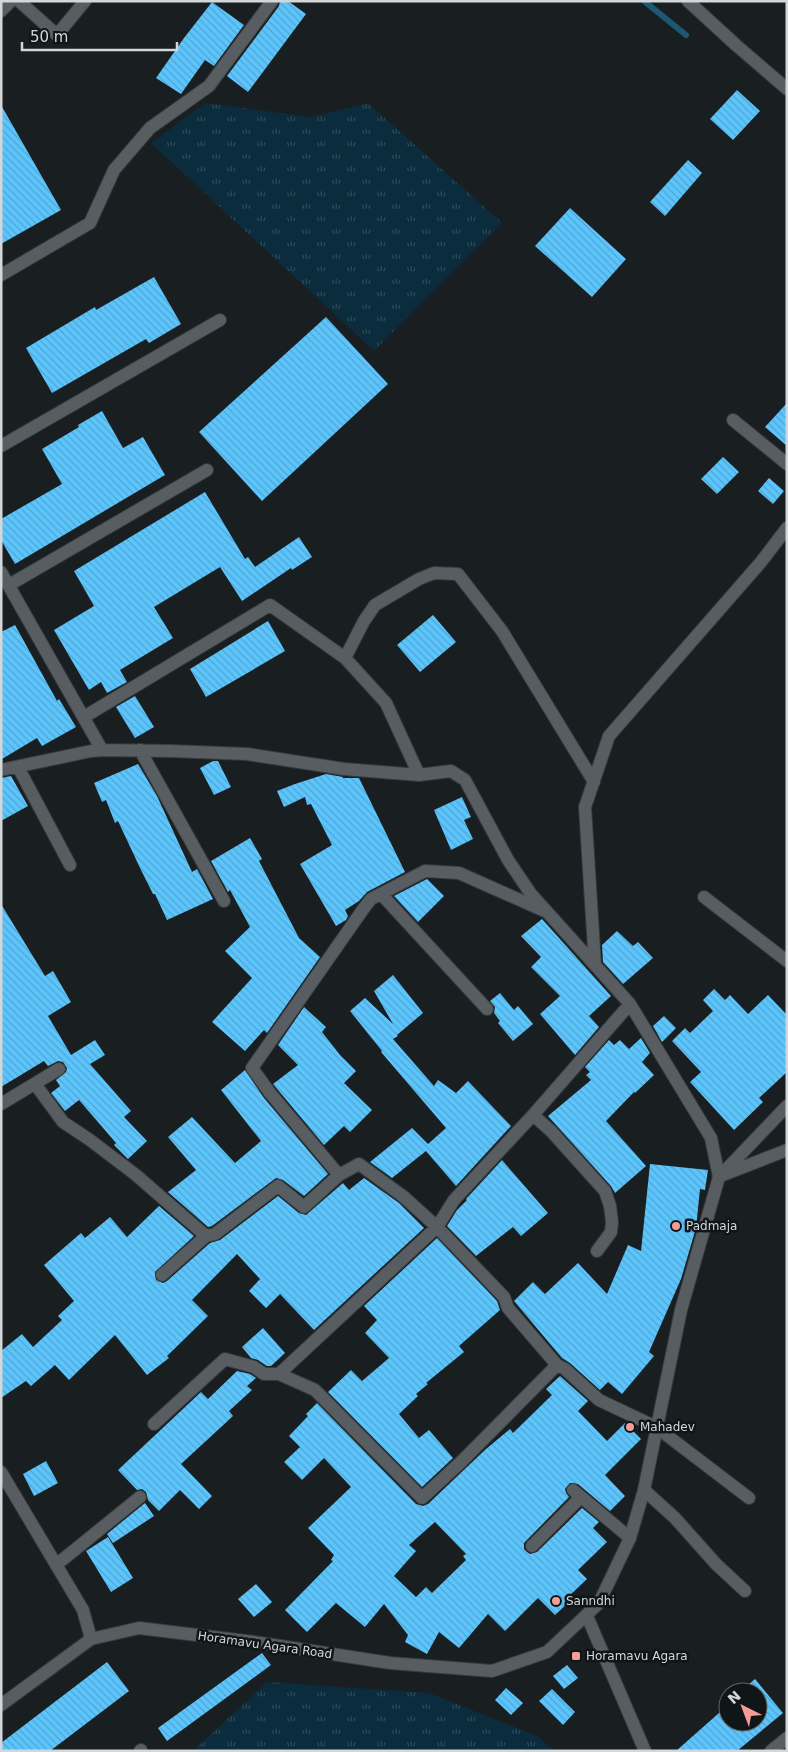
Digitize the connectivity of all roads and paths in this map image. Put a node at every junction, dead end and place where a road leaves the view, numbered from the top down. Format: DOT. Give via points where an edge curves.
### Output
graph roads {
  1 [pos="10,1"];
  2 [pos="19,1"];
  3 [pos="85,1"];
  4 [pos="272,1"];
  5 [pos="688,1"];
  6 [pos="1,11"];
  7 [pos="787,89"];
  8 [pos="1,275"];
  9 [pos="220,320"];
  10 [pos="733,420"];
  11 [pos="1,446"];
  12 [pos="787,464"];
  13 [pos="207,470"];
  14 [pos="787,528"];
  15 [pos="1,572"];
  16 [pos="9,585"];
  17 [pos="345,658"];
  18 [pos="84,717"];
  19 [pos="102,750"];
  20 [pos="140,750"];
  21 [pos="18,767"];
  22 [pos="1,770"];
  23 [pos="419,775"];
  24 [pos="594,782"];
  25 [pos="70,865"];
  26 [pos="381,894"];
  27 [pos="704,897"];
  28 [pos="224,901"];
  29 [pos="547,912"];
  30 [pos="787,962"];
  31 [pos="595,965"];
  32 [pos="630,1004"];
  33 [pos="487,1009"];
  34 [pos="59,1069"];
  35 [pos="35,1084"];
  36 [pos="1,1104"];
  37 [pos="787,1106"];
  38 [pos="533,1115"];
  39 [pos="787,1150"];
  40 [pos="338,1175"];
  41 [pos="719,1177"];
  42 [pos="437,1227"];
  43 [pos="206,1236"];
  44 [pos="597,1251"];
  45 [pos="162,1275"];
  46 [pos="557,1365"];
  47 [pos="279,1374"];
  48 [pos="154,1424"];
  49 [pos="656,1427"];
  50 [pos="1,1472"];
  51 [pos="644,1490"];
  52 [pos="140,1497"];
  53 [pos="748,1498"];
  54 [pos="630,1538"];
  55 [pos="532,1546"];
  56 [pos="56,1565"];
  57 [pos="744,1591"];
  58 [pos="586,1616"];
  59 [pos="91,1639"];
  60 [pos="1,1705"];
  61 [pos="787,1738"];
  62 [pos="645,1751"];
  63 [pos="771,1751"];
  1 -- 6 [label="street"];
  2 -- 3 [label="street" via="58,35"];
  4 -- 8 [label="street" via="209,86 150,128 114,170 90,223"];
  5 -- 7 [label="street"];
  9 -- 11 [label="street"];
  10 -- 12 [label="street"];
  13 -- 16 [label="street"];
  14 -- 24 [label="street" via="610,736"];
  15 -- 16 [label="street"];
  16 -- 18 [label="street"];
  17 -- 18 [label="street" via="270,605"];
  17 -- 23 [label="street" via="386,703"];
  17 -- 24 [label="street" via="374,605 434,573 458,574 502,632"];
  18 -- 19 [label="street"];
  19 -- 20 [label="street"];
  19 -- 21 [label="street"];
  20 -- 23 [label="street" via="247,754 344,769"];
  20 -- 28 [label="street"];
  21 -- 22 [label="street"];
  21 -- 25 [label="street"];
  23 -- 29 [label="street" via="451,772 465,780 508,860"];
  24 -- 31 [label="street" via="585,807"];
  26 -- 29 [label="street" via="425,871 459,873"];
  26 -- 33 [label="street"];
  26 -- 40 [label="street" via="364,908 252,1068"];
  27 -- 30 [label="street"];
  29 -- 31 [label="street"];
  31 -- 32 [label="street"];
  32 -- 38 [label="street"];
  32 -- 41 [label="street" via="710,1138"];
  34 -- 35 [label="street"];
  35 -- 36 [label="street"];
  35 -- 43 [label="street" via="63,1122 136,1175"];
  37 -- 41 [label="street"];
  38 -- 42 [label="street" via="454,1200"];
  38 -- 44 [label="street" via="605,1191 611,1227"];
  39 -- 41 [label="street"];
  40 -- 42 [label="street" via="359,1164 404,1197"];
  40 -- 43 [label="street" via="304,1207 278,1186 215,1234"];
  41 -- 49 [label="street" via="681,1310"];
  42 -- 46 [label="street" via="504,1297 508,1308"];
  42 -- 47 [label="street"];
  43 -- 45 [label="street"];
  46 -- 47 [label="street" via="422,1498 315,1390"];
  46 -- 49 [label="street" via="599,1400"];
  47 -- 48 [label="street" via="264,1374 254,1367 225,1359"];
  49 -- 51 [label="street"];
  49 -- 53 [label="street"];
  50 -- 56 [label="street"];
  51 -- 54 [label="street"];
  51 -- 57 [label="street"];
  52 -- 56 [label="street"];
  54 -- 55 [label="street" via="577,1494"];
  54 -- 58 [label="street" via="599,1602"];
  56 -- 59 [label="street" via="83,1610"];
  58 -- 59 [label="street, Horamavu Agara Road" via="547,1652 492,1671 390,1663 139,1628"];
  58 -- 62 [label="street"];
  59 -- 60 [label="street, Horamavu Agara Road"];
  61 -- 63 [label="street"];
}
